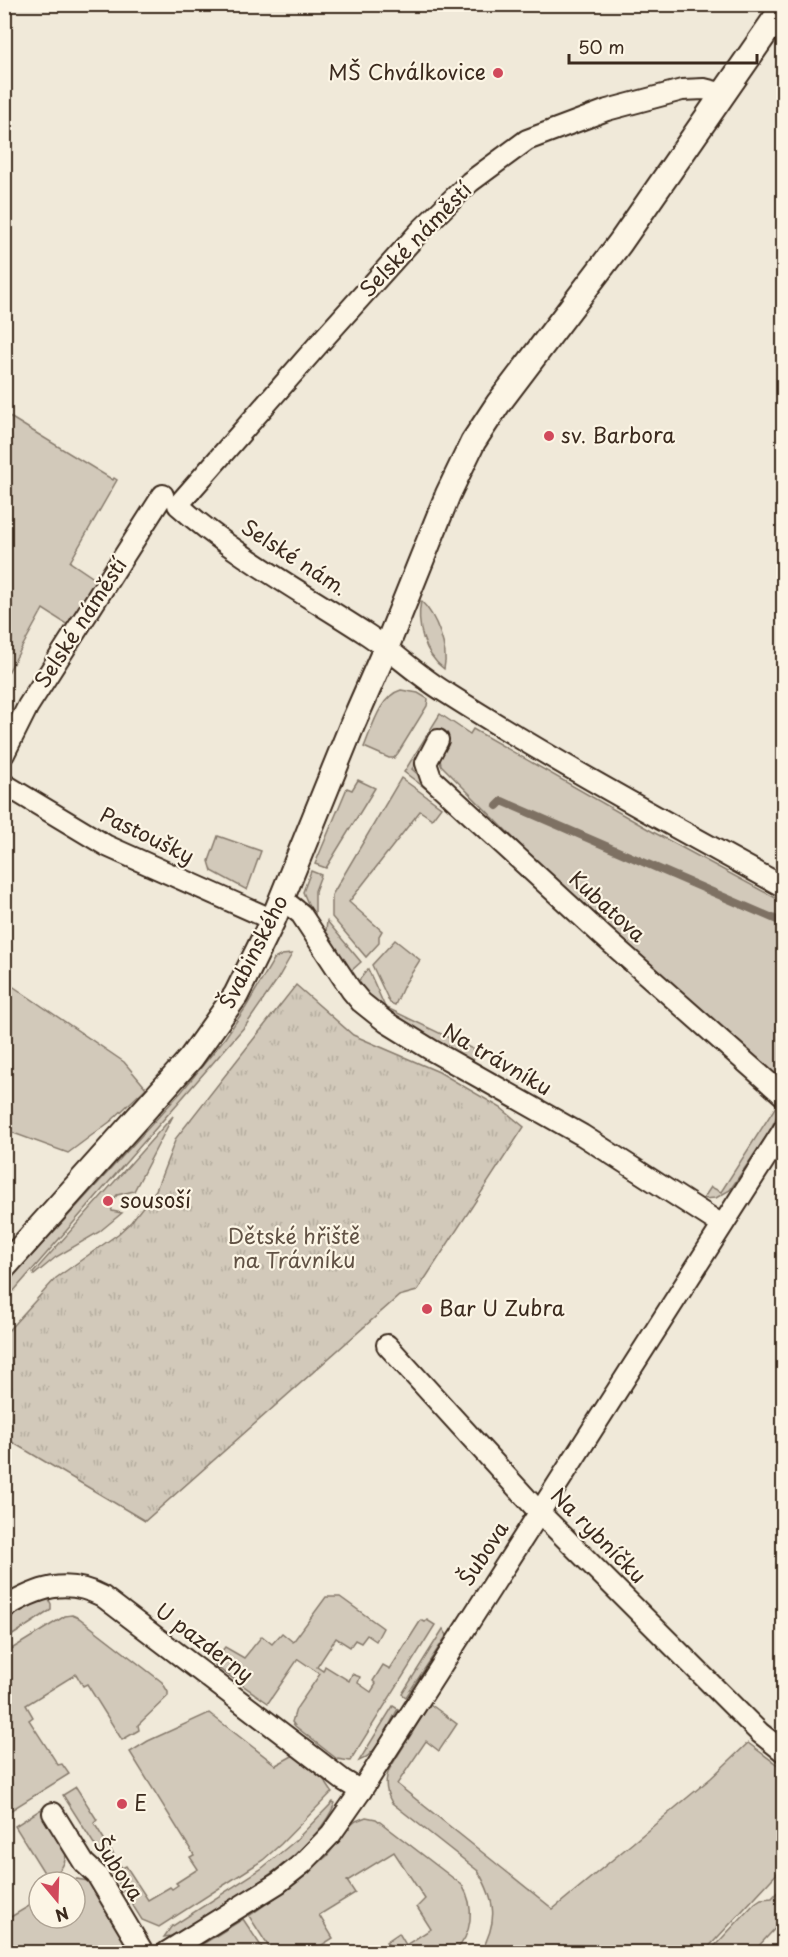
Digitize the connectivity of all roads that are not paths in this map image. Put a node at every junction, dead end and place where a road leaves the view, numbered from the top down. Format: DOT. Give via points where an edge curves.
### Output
graph roads {
  1 [pos="783,6"];
  2 [pos="724,94"];
  3 [pos="171,500"];
  4 [pos="386,648"];
  5 [pos="438,740"];
  6 [pos="4,754"];
  7 [pos="4,784"];
  8 [pos="783,887"];
  9 [pos="277,910"];
  10 [pos="783,1096"];
  11 [pos="783,1129"];
  12 [pos="722,1225"];
  13 [pos="4,1267"];
  14 [pos="387,1345"];
  15 [pos="539,1512"];
  16 [pos="4,1608"];
  17 [pos="783,1752"];
  18 [pos="361,1791"];
  19 [pos="53,1813"];
  20 [pos="143,1953"];
  21 [pos="168,1953"];
  1 -- 2 [label="street"];
  2 -- 3 [label="street, Selské náměstí" via="704,89 682,90 607,110 527,140 470,182 421,230"];
  2 -- 4 [label="street" via="473,442"];
  3 -- 4 [label="street, Selské nám." via="202,526"];
  3 -- 6 [label="street, Selské náměstí" via="28,706"];
  4 -- 8 [label="street" via="482,715"];
  4 -- 9 [label="street, Švabinského"];
  5 -- 10 [label="street, Kubatova" via="426,763 431,778"];
  7 -- 9 [label="street, Pastoušky" via="107,846"];
  9 -- 12 [label="street, Na trávníku" via="301,914 351,990 386,1022 582,1136"];
  9 -- 13 [label="street, Švabinského" via="236,995 191,1058"];
  11 -- 12 [label="street, Šubova"];
  12 -- 15 [label="street, Šubova"];
  14 -- 15 [label="street, Na rybníčku"];
  15 -- 17 [label="street, Na rybníčku"];
  15 -- 18 [label="street, Šubova"];
  16 -- 18 [label="street, U pazderny" via="27,1594 50,1587 90,1589"];
  18 -- 21 [label="street, Šubova" via="331,1834 302,1864"];
  19 -- 20 [label="street, Šubova" via="84,1863 97,1875"];
}
